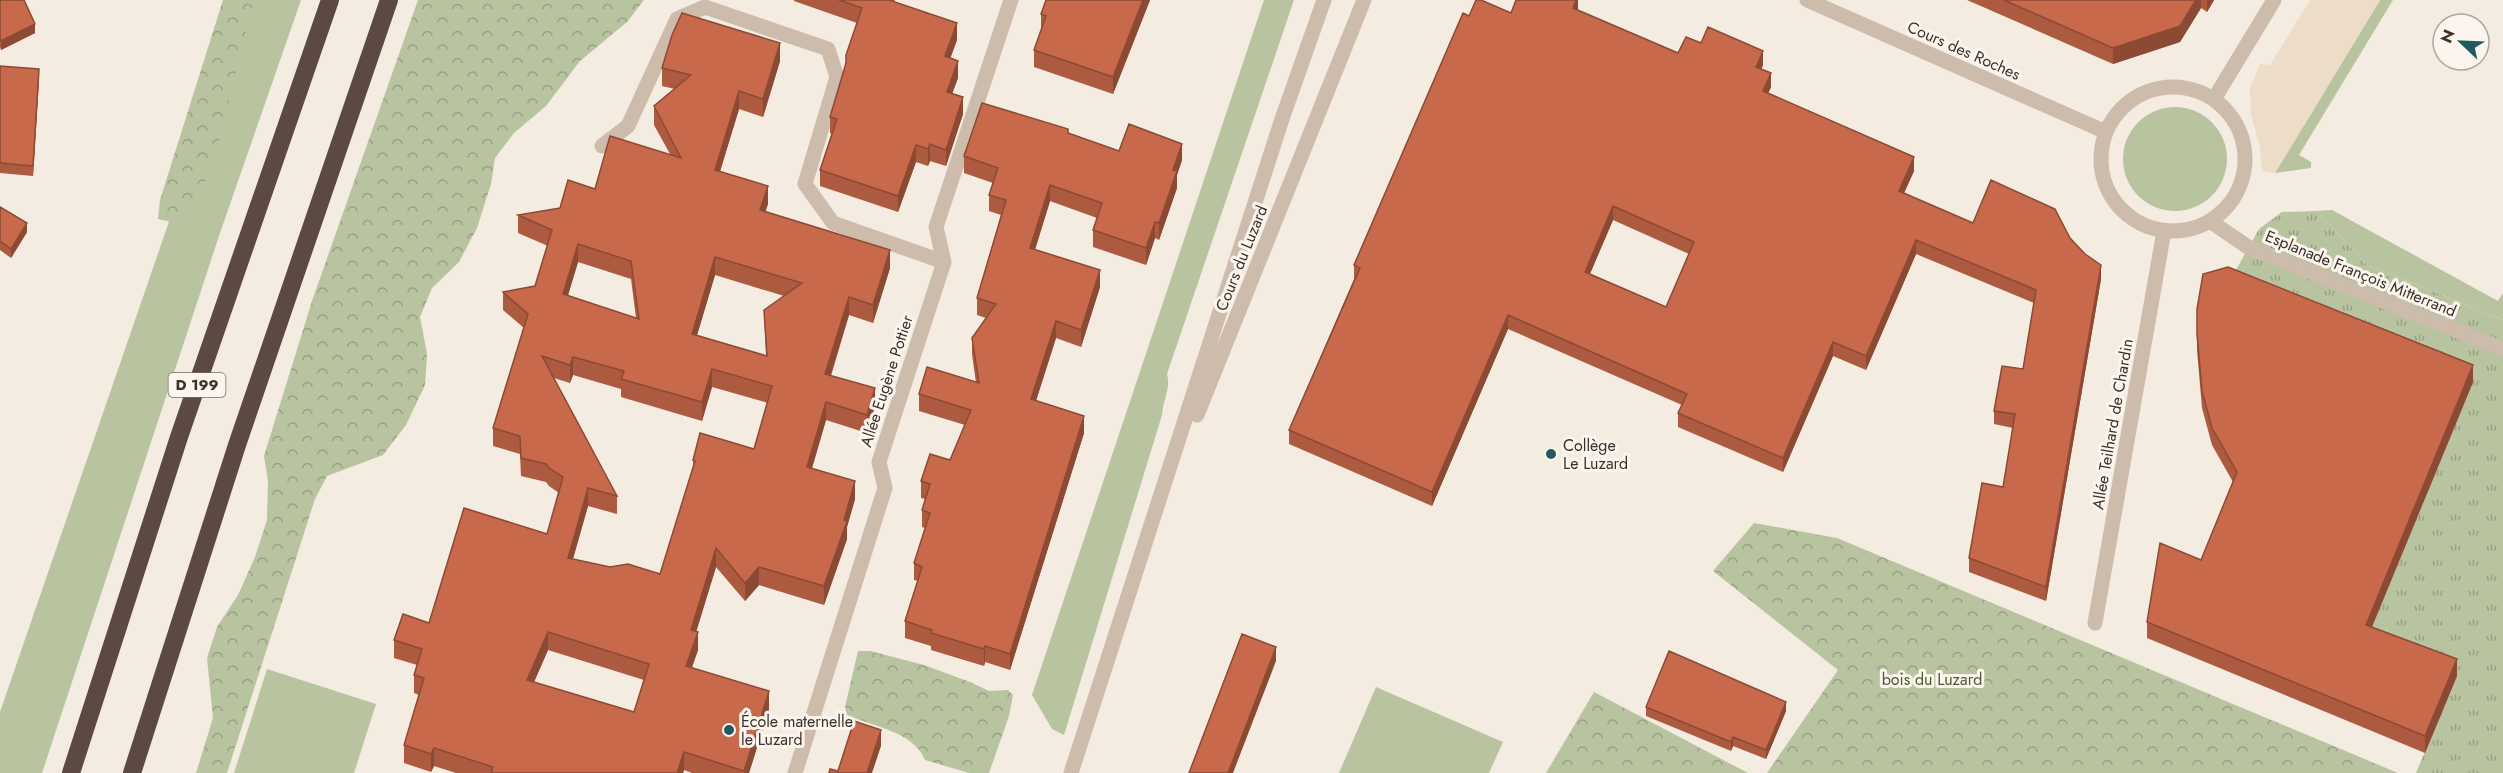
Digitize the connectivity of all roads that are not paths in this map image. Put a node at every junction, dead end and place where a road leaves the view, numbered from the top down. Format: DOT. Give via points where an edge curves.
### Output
graph roads {
  1 [pos="330,0"];
  2 [pos="389,0"];
  3 [pos="1011,0"];
  4 [pos="1324,0"];
  5 [pos="1364,0"];
  6 [pos="1807,0"];
  7 [pos="2274,0"];
  8 [pos="2214,99"];
  9 [pos="2106,132"];
  10 [pos="602,146"];
  11 [pos="2210,221"];
  12 [pos="2164,231"];
  13 [pos="944,262"];
  14 [pos="2503,350"];
  15 [pos="1151,529"];
  16 [pos="2095,623"];
  17 [pos="71,773"];
  18 [pos="132,773"];
  19 [pos="795,773"];
  20 [pos="1071,773"];
  1 -- 17 [label="highway, D 199" via="183,426"];
  2 -- 18 [label="highway" via="237,445"];
  3 -- 13 [label="street" via="936,227"];
  4 -- 15 [label="street, Cours du Luzard" via="1278,131"];
  5 -- 15 [label="street, Cours du Luzard"];
  6 -- 9 [label="street, Cours des Roches"];
  7 -- 8 [label="street"];
  8 -- 9 [label="street" via="2194,90 2152,90 2117,114"];
  8 -- 11 [label="street" via="2231,116 2242,137 2246,161 2229,206"];
  9 -- 12 [label="street" via="2101,154 2103,176 2111,196 2125,213 2143,225"];
  10 -- 13 [label="street" via="628,126 676,19 705,7 806,41 828,49 837,77 805,184 833,223"];
  11 -- 12 [label="street" via="2188,230"];
  11 -- 14 [label="street, Esplanade François Mitterrand" via="2248,248"];
  12 -- 16 [label="street, Allée Teilhard de Chardin"];
  13 -- 19 [label="street, Allée Eugène Pottier" via="879,462 885,488"];
  15 -- 20 [label="street, Cours du Luzard"];
}
